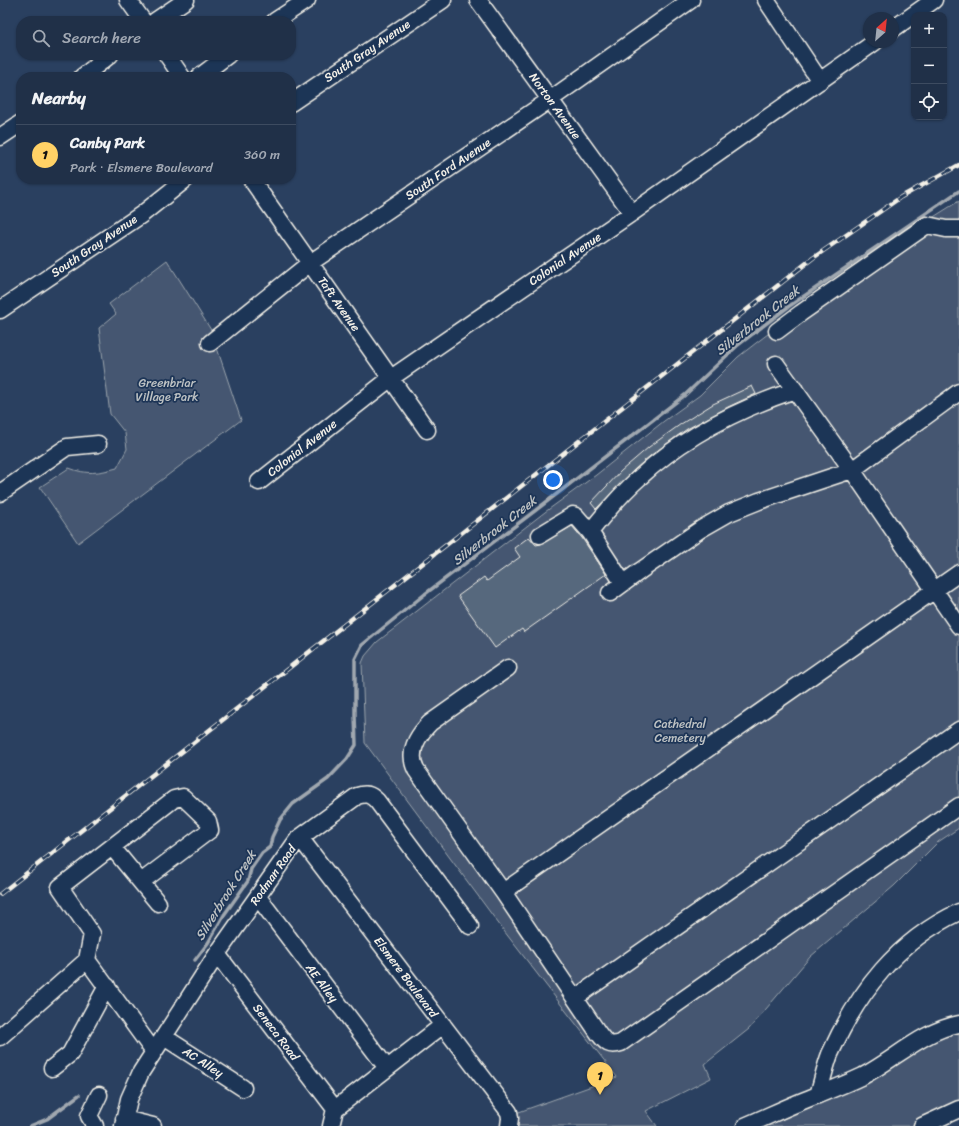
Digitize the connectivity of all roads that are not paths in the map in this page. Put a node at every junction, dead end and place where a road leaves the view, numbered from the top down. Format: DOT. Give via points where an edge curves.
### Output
graph roads {
  1 [pos="128,0"];
  2 [pos="186,0"];
  3 [pos="307,0"];
  4 [pos="443,0"];
  5 [pos="478,0"];
  6 [pos="692,0"];
  7 [pos="766,0"];
  8 [pos="934,0"];
  9 [pos="140,16"];
  10 [pos="162,16"];
  11 [pos="283,16"];
  12 [pos="899,25"];
  13 [pos="867,48"];
  14 [pos="104,60"];
  15 [pos="170,60"];
  16 [pos="221,60"];
  17 [pos="88,72"];
  18 [pos="179,72"];
  19 [pos="206,72"];
  20 [pos="820,81"];
  21 [pos="551,99"];
  22 [pos="296,100"];
  23 [pos="16,126"];
  24 [pos="0,137"];
  25 [pos="180,184"];
  26 [pos="255,184"];
  27 [pos="632,213"];
  28 [pos="959,229"];
  29 [pos="310,262"];
  30 [pos="0,310"];
  31 [pos="777,331"];
  32 [pos="210,343"];
  33 [pos="776,364"];
  34 [pos="391,378"];
  35 [pos="794,390"];
  36 [pos="959,392"];
  37 [pos="427,430"];
  38 [pos="98,444"];
  39 [pos="852,470"];
  40 [pos="259,482"];
  41 [pos="0,494"];
  42 [pos="590,532"];
  43 [pos="540,535"];
  44 [pos="959,573"];
  45 [pos="934,591"];
  46 [pos="959,626"];
  47 [pos="508,668"];
  48 [pos="959,730"];
  49 [pos="959,806"];
  50 [pos="298,839"];
  51 [pos="112,847"];
  52 [pos="141,882"];
  53 [pos="503,892"];
  54 [pos="258,897"];
  55 [pos="158,903"];
  56 [pos="959,912"];
  57 [pos="470,926"];
  58 [pos="217,954"];
  59 [pos="87,960"];
  60 [pos="107,986"];
  61 [pos="575,998"];
  62 [pos="959,1024"];
  63 [pos="443,1025"];
  64 [pos="0,1037"];
  65 [pos="164,1037"];
  66 [pos="154,1052"];
  67 [pos="52,1068"];
  68 [pos="387,1068"];
  69 [pos="243,1088"];
  70 [pos="99,1095"];
  71 [pos="818,1095"];
  72 [pos="334,1109"];
  73 [pos="959,1109"];
  74 [pos="123,1122"];
  75 [pos="510,1122"];
  76 [pos="95,1126"];
  77 [pos="153,1126"];
  78 [pos="331,1126"];
  79 [pos="745,1126"];
  80 [pos="922,1126"];
  1 -- 9 [label="street"];
  2 -- 10 [label="street"];
  3 -- 11 [label="street"];
  4 -- 22 [label="street, South Gray Avenue"];
  5 -- 21 [label="street, Norton Avenue"];
  6 -- 21 [label="street, South Ford Avenue"];
  7 -- 20 [label="street"];
  8 -- 12 [label="street"];
  13 -- 20 [label="street, Colonial Avenue"];
  14 -- 17 [label="street"];
  15 -- 18 [label="street"];
  16 -- 19 [label="street"];
  20 -- 27 [label="street, Colonial Avenue"];
  21 -- 27 [label="street, Norton Avenue"];
  21 -- 29 [label="street, South Ford Avenue"];
  23 -- 24 [label="street"];
  25 -- 30 [label="street, South Gray Avenue" via="141,215"];
  26 -- 29 [label="street, Taft Avenue"];
  27 -- 34 [label="street, Colonial Avenue"];
  28 -- 31 [label="street" via="927,225"];
  29 -- 32 [label="street, South Ford Avenue"];
  29 -- 34 [label="street, Taft Avenue"];
  33 -- 35 [label="street"];
  34 -- 37 [label="street, Taft Avenue"];
  34 -- 40 [label="street, Colonial Avenue"];
  35 -- 39 [label="street"];
  35 -- 42 [label="street" via="731,415 682,444 639,478"];
  36 -- 39 [label="street"];
  38 -- 41 [label="street" via="67,446"];
  39 -- 42 [label="street" via="729,513 616,588"];
  39 -- 45 [label="street"];
  42 -- 43 [label="street" via="579,518 573,515"];
  44 -- 45 [label="street"];
  45 -- 46 [label="street"];
  45 -- 53 [label="street"];
  47 -- 53 [label="street" via="430,723 419,735 412,754 416,770"];
  48 -- 61 [label="street"];
  49 -- 61 [label="street" via="621,1043 614,1045 605,1041"];
  50 -- 54 [label="street, Rodman Road"];
  50 -- 57 [label="street, Rodman Road" via="357,796 369,794 377,801"];
  50 -- 63 [label="street, Elsmere Boulevard" via="304,843"];
  51 -- 52 [label="street"];
  51 -- 52 [label="street" via="174,799 183,797 208,822 210,830"];
  51 -- 59 [label="street" via="60,887 92,934"];
  52 -- 55 [label="street"];
  53 -- 61 [label="street"];
  54 -- 58 [label="street, Rodman Road"];
  54 -- 68 [label="street, AE Alley"];
  56 -- 71 [label="street" via="919,934 878,974 860,998 830,1055"];
  58 -- 65 [label="street, Rodman Road"];
  58 -- 72 [label="street, Seneca Road"];
  59 -- 60 [label="street"];
  59 -- 64 [label="street"];
  60 -- 66 [label="street"];
  60 -- 67 [label="street" via="70,1054"];
  62 -- 71 [label="street" via="924,1038 864,1075"];
  63 -- 68 [label="street"];
  63 -- 75 [label="street, Elsmere Boulevard" via="509,1112"];
  65 -- 66 [label="street, Rodman Road"];
  65 -- 69 [label="street, AC Alley"];
  66 -- 74 [label="street, Rodman Road" via="141,1072 129,1099"];
  68 -- 72 [label="street"];
  70 -- 76 [label="street" via="89,1116"];
  71 -- 79 [label="street"];
  72 -- 78 [label="street"];
  73 -- 80 [label="street"];
  74 -- 77 [label="street"];
}
